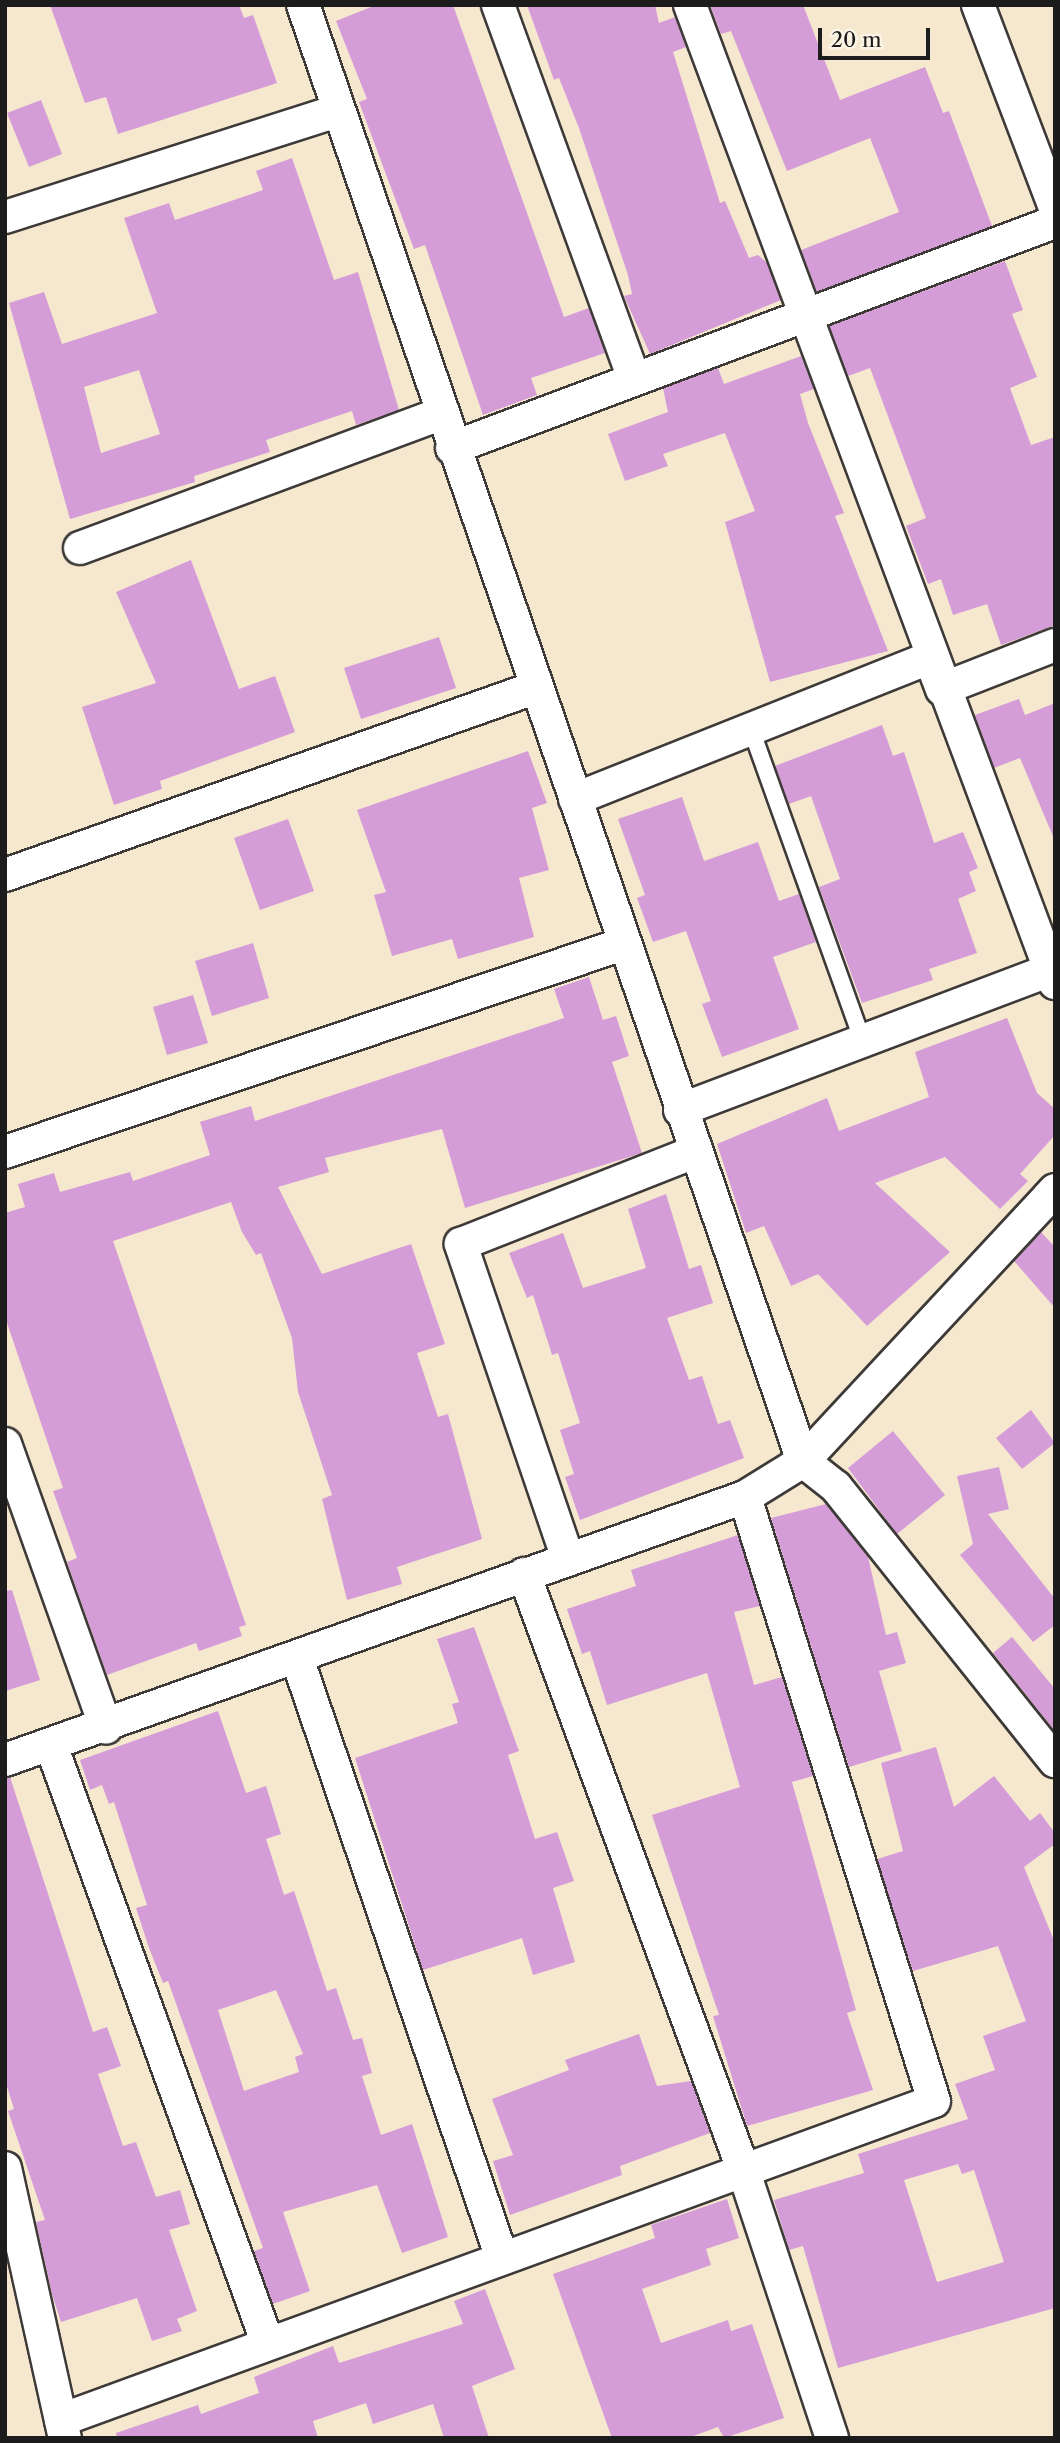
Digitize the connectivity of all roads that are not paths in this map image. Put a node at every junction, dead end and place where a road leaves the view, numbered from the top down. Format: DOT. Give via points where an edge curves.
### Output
graph roads {
  1 [pos="303,5"];
  2 [pos="498,5"];
  3 [pos="690,5"];
  4 [pos="978,5"];
  5 [pos="337,110"];
  6 [pos="1055,208"];
  7 [pos="5,217"];
  8 [pos="1055,222"];
  9 [pos="802,317"];
  10 [pos="634,379"];
  11 [pos="439,414"];
  12 [pos="452,448"];
  13 [pos="80,548"];
  14 [pos="1055,645"];
  15 [pos="537,687"];
  16 [pos="942,689"];
  17 [pos="751,729"];
  18 [pos="575,799"];
  19 [pos="5,876"];
  20 [pos="623,944"];
  21 [pos="1053,974"];
  22 [pos="862,1039"];
  23 [pos="680,1110"];
  24 [pos="5,1152"];
  25 [pos="695,1152"];
  26 [pos="1055,1190"];
  27 [pos="5,1444"];
  28 [pos="803,1461"];
  29 [pos="745,1497"];
  30 [pos="568,1559"];
  31 [pos="524,1574"];
  32 [pos="296,1658"];
  33 [pos="106,1728"];
  34 [pos="51,1745"];
  35 [pos="5,1760"];
  36 [pos="1055,1760"];
  37 [pos="743,2169"];
  38 [pos="6,2176"];
  39 [pos="502,2258"];
  40 [pos="268,2344"];
  41 [pos="63,2429"];
  42 [pos="832,2438"];
  1 -- 5 [label="street"];
  2 -- 10 [label="street"];
  3 -- 9 [label="street"];
  4 -- 6 [label="street"];
  5 -- 7 [label="street"];
  5 -- 11 [label="street"];
  8 -- 9 [label="street"];
  9 -- 10 [label="street"];
  9 -- 16 [label="street"];
  10 -- 12 [label="street"];
  11 -- 12 [label="street"];
  11 -- 13 [label="street"];
  12 -- 15 [label="street"];
  14 -- 16 [label="street"];
  15 -- 18 [label="street"];
  15 -- 19 [label="street"];
  16 -- 17 [label="street" via="930,658"];
  16 -- 21 [label="street"];
  17 -- 18 [label="street"];
  17 -- 22 [label="lane"];
  18 -- 20 [label="street"];
  20 -- 23 [label="street"];
  20 -- 24 [label="street"];
  21 -- 22 [label="street"];
  22 -- 23 [label="street"];
  23 -- 25 [label="street"];
  25 -- 28 [label="street"];
  25 -- 30 [label="street" via="461,1244"];
  26 -- 28 [label="street"];
  27 -- 33 [label="street"];
  28 -- 29 [label="street"];
  28 -- 36 [label="street" via="836,1487"];
  29 -- 30 [label="street"];
  29 -- 37 [label="street" via="934,2101"];
  30 -- 31 [label="street"];
  31 -- 32 [label="street"];
  31 -- 37 [label="street"];
  32 -- 33 [label="street"];
  32 -- 39 [label="street"];
  33 -- 34 [label="street"];
  34 -- 35 [label="street"];
  34 -- 40 [label="street"];
  37 -- 39 [label="street"];
  37 -- 42 [label="street"];
  38 -- 41 [label="street"];
  39 -- 40 [label="street"];
  40 -- 41 [label="street"];
}
